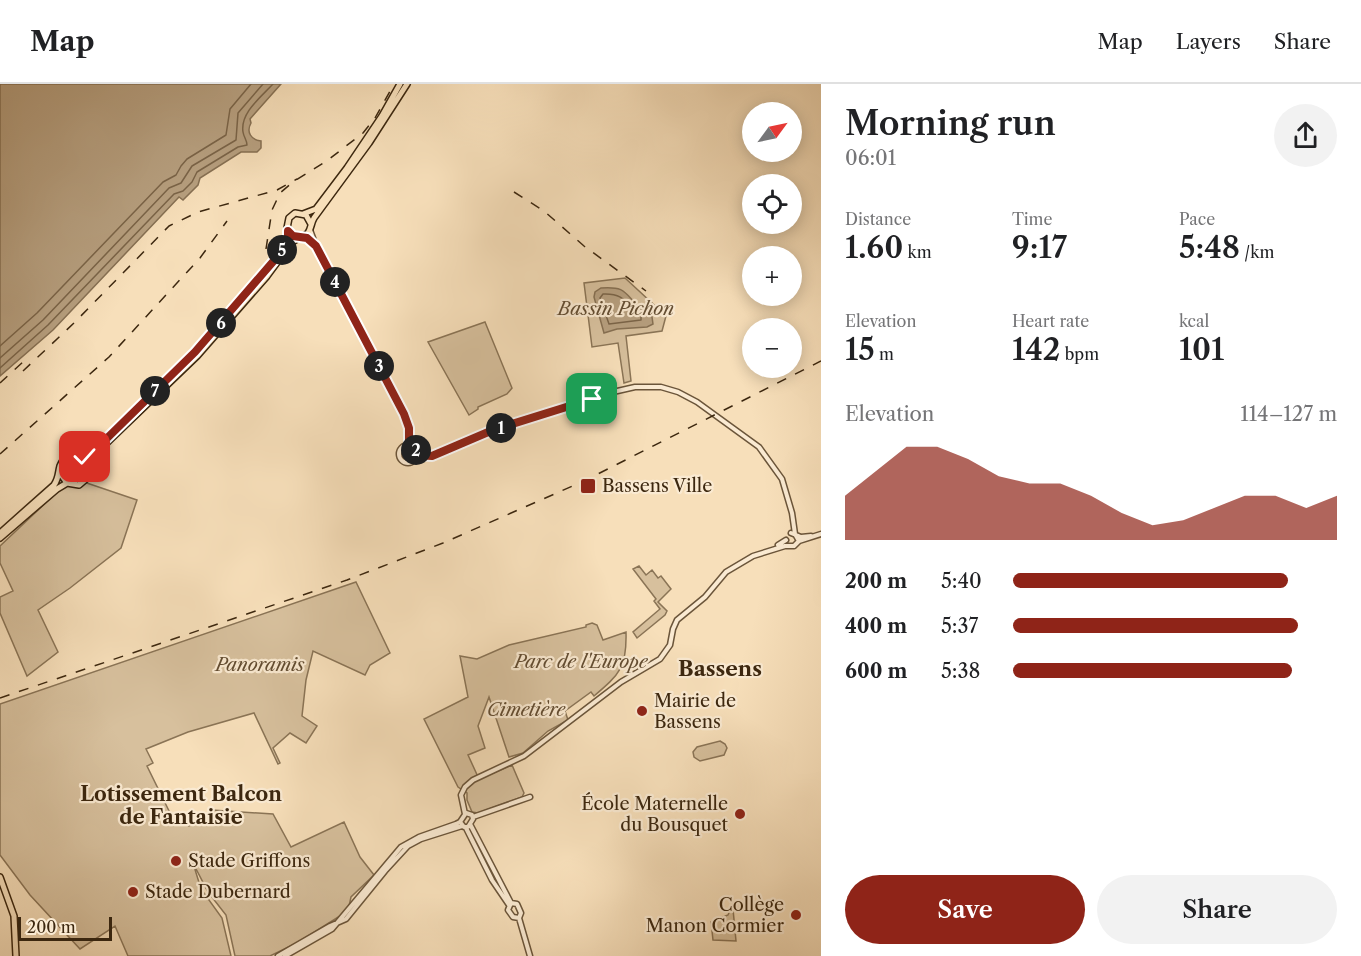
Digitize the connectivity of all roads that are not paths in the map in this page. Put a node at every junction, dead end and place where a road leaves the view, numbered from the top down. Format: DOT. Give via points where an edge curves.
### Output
graph roads {
  1 [pos="400,84"];
  2 [pos="406,84"];
  3 [pos="303,214"];
  4 [pos="310,227"];
  5 [pos="288,231"];
  6 [pos="302,237"];
  7 [pos="316,246"];
  8 [pos="409,445"];
  9 [pos="417,455"];
  10 [pos="81,458"];
  11 [pos="88,467"];
  12 [pos="60,473"];
  13 [pos="67,483"];
  14 [pos="0,533"];
  15 [pos="793,533"];
  16 [pos="819,535"];
  17 [pos="0,538"];
  18 [pos="786,540"];
  19 [pos="799,541"];
  20 [pos="789,546"];
  21 [pos="772,549"];
  22 [pos="530,797"];
  23 [pos="467,813"];
  24 [pos="473,817"];
  25 [pos="470,824"];
  26 [pos="463,825"];
  27 [pos="0,877"];
  28 [pos="0,884"];
  29 [pos="510,904"];
  30 [pos="519,918"];
  31 [pos="338,923"];
  32 [pos="14,956"];
  33 [pos="278,956"];
  34 [pos="285,956"];
  35 [pos="530,956"];
  1 -- 3 [label="main road" via="347,168 316,209"];
  2 -- 4 [label="main road"];
  3 -- 4 [label="main road"];
  3 -- 5 [label="main road" via="295,213 289,218"];
  4 -- 6 [label="main road"];
  4 -- 7 [label="street"];
  5 -- 6 [label="main road"];
  5 -- 10 [label="main road" via="288,240 278,256 195,352 97,448"];
  6 -- 7 [label="street"];
  6 -- 11 [label="main road" via="292,242 197,356 95,454"];
  7 -- 8 [label="street" via="404,414"];
  8 -- 9 [label="street"];
  8 -- 9 [label="street" via="400,450 401,458 410,463"];
  9 -- 15 [label="street" via="432,456 486,433 613,392 661,387 697,402 759,447 782,479"];
  10 -- 11 [label="main road"];
  10 -- 12 [label="main road" via="66,459"];
  11 -- 13 [label="main road" via="82,483"];
  12 -- 13 [label="main road"];
  12 -- 14 [label="main road" via="54,485"];
  13 -- 17 [label="main road"];
  15 -- 16 [label="street" via="803,537"];
  15 -- 18 [label="street"];
  15 -- 19 [label="street"];
  16 -- 19 [label="street"];
  18 -- 20 [label="street"];
  18 -- 21 [label="street"];
  19 -- 20 [label="street" via="796,546"];
  20 -- 21 [label="street"];
  21 -- 23 [label="street" via="738,563 677,620 670,645 660,659 621,682 524,756 473,780 460,797"];
  22 -- 24 [label="street"];
  23 -- 24 [label="street"];
  23 -- 26 [label="street"];
  24 -- 25 [label="street"];
  25 -- 26 [label="street"];
  25 -- 29 [label="street"];
  26 -- 29 [label="street"];
  26 -- 31 [label="street" via="414,839 401,847"];
  27 -- 32 [label="main road" via="14,916"];
  28 -- 32 [label="main road" via="11,917"];
  29 -- 30 [label="street" via="508,910"];
  29 -- 30 [label="street" via="520,909"];
  30 -- 35 [label="street"];
  31 -- 33 [label="street"];
  31 -- 34 [label="street"];
}
